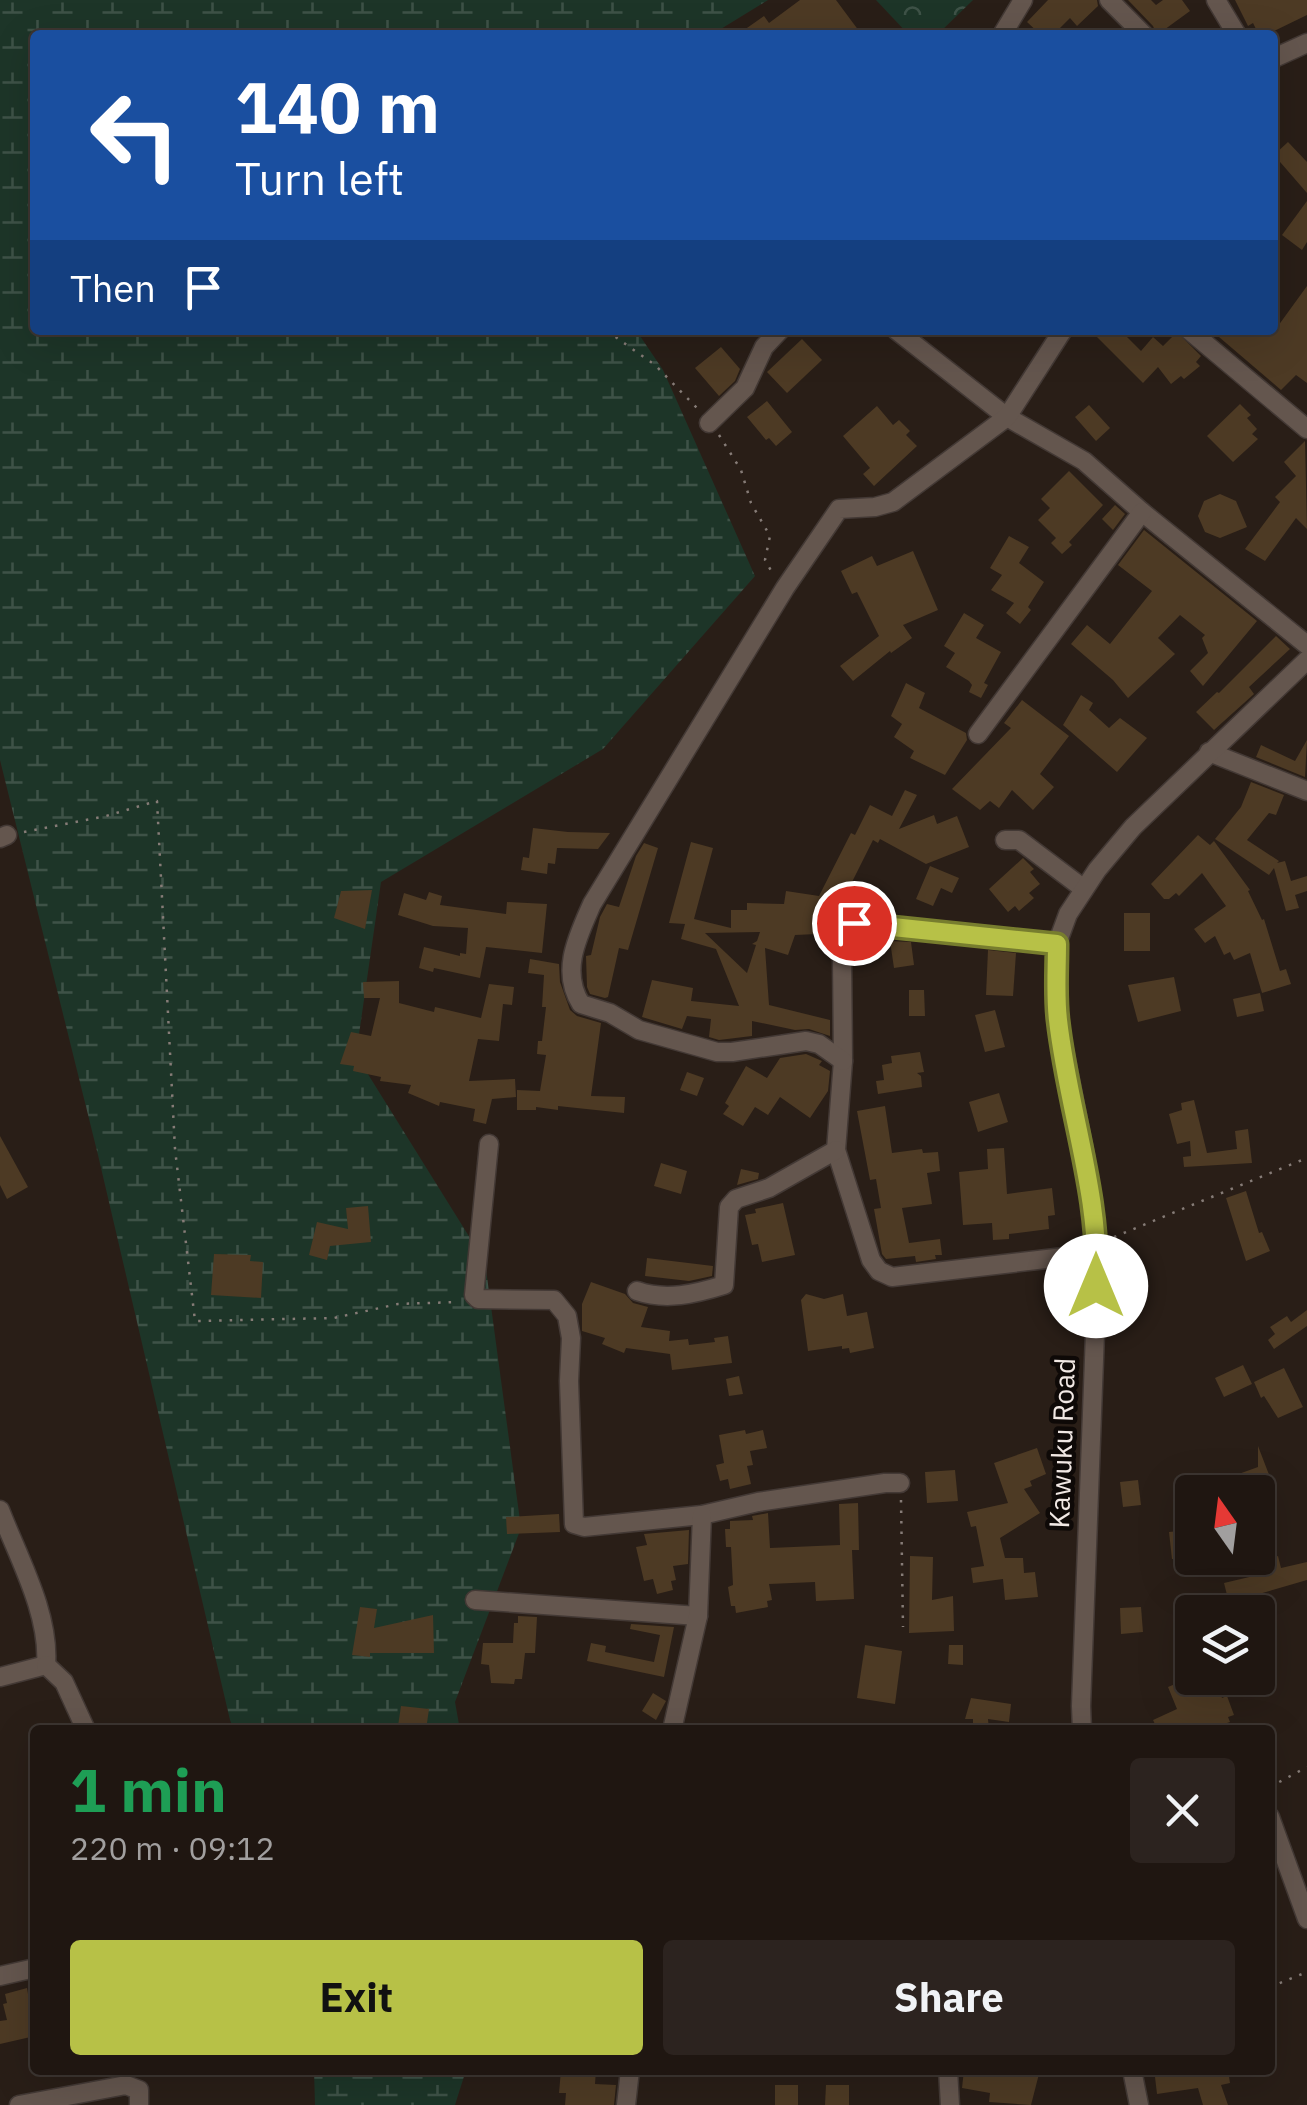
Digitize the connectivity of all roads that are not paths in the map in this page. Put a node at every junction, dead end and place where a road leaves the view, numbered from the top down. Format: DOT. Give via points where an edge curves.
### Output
graph roads {
  1 [pos="1023,0"];
  2 [pos="1109,0"];
  3 [pos="1216,0"];
  4 [pos="1005,30"];
  5 [pos="1139,30"];
  6 [pos="1233,30"];
  7 [pos="1307,43"];
  8 [pos="1278,55"];
  9 [pos="775,335"];
  10 [pos="902,335"];
  11 [pos="1060,335"];
  12 [pos="1195,335"];
  13 [pos="1007,417"];
  14 [pos="710,423"];
  15 [pos="1307,428"];
  16 [pos="1142,512"];
  17 [pos="1307,645"];
  18 [pos="1307,660"];
  19 [pos="978,734"];
  20 [pos="1209,752"];
  21 [pos="1307,792"];
  22 [pos="1005,840"];
  23 [pos="1084,889"];
  24 [pos="1057,944"];
  25 [pos="844,1061"];
  26 [pos="489,1144"];
  27 [pos="836,1150"];
  28 [pos="1097,1248"];
  29 [pos="637,1291"];
  30 [pos="900,1483"];
  31 [pos="0,1510"];
  32 [pos="702,1515"];
  33 [pos="475,1600"];
  34 [pos="698,1616"];
  35 [pos="46,1665"];
  36 [pos="0,1676"];
  37 [pos="84,1725"];
  38 [pos="673,1725"];
  39 [pos="1082,1725"];
  40 [pos="1275,1831"];
  41 [pos="1307,1919"];
  42 [pos="30,1969"];
  43 [pos="0,1976"];
  44 [pos="629,2075"];
  45 [pos="948,2075"];
  46 [pos="1133,2075"];
  47 [pos="20,2105"];
  48 [pos="139,2105"];
  49 [pos="626,2105"];
  50 [pos="950,2105"];
  51 [pos="1138,2105"];
  1 -- 4 [label="street"];
  2 -- 5 [label="street"];
  3 -- 6 [label="street"];
  7 -- 8 [label="street"];
  9 -- 14 [label="street" via="746,388"];
  10 -- 13 [label="street"];
  11 -- 13 [label="street"];
  12 -- 15 [label="street"];
  13 -- 16 [label="street" via="1084,460"];
  13 -- 25 [label="street" via="893,502 839,508 592,904 572,954 573,986 585,1006 639,1030 716,1052 806,1041"];
  16 -- 17 [label="street"];
  16 -- 19 [label="street"];
  18 -- 20 [label="street, Kawuku Road"];
  20 -- 21 [label="street"];
  20 -- 23 [label="street, Kawuku Road" via="1133,827"];
  22 -- 23 [label="street" via="1019,840"];
  23 -- 24 [label="street, Kawuku Road"];
  24 -- 25 [label="street" via="852,924 842,958"];
  24 -- 28 [label="street, Kawuku Road" via="1058,1020"];
  25 -- 27 [label="street"];
  26 -- 32 [label="street" via="474,1290 478,1299 554,1300 567,1316 574,1524"];
  27 -- 28 [label="street" via="871,1260 883,1274"];
  27 -- 29 [label="street" via="729,1207 724,1285 696,1294"];
  28 -- 39 [label="street, Kawuku Road"];
  30 -- 32 [label="street"];
  31 -- 35 [label="street" via="36,1606"];
  32 -- 34 [label="street"];
  33 -- 34 [label="street"];
  34 -- 38 [label="street"];
  35 -- 36 [label="street"];
  35 -- 37 [label="street" via="64,1682"];
  40 -- 41 [label="street"];
  42 -- 43 [label="street"];
  44 -- 49 [label="street"];
  45 -- 50 [label="street"];
  46 -- 51 [label="street"];
  47 -- 48 [label="street" via="126,2085 139,2090"];
}
